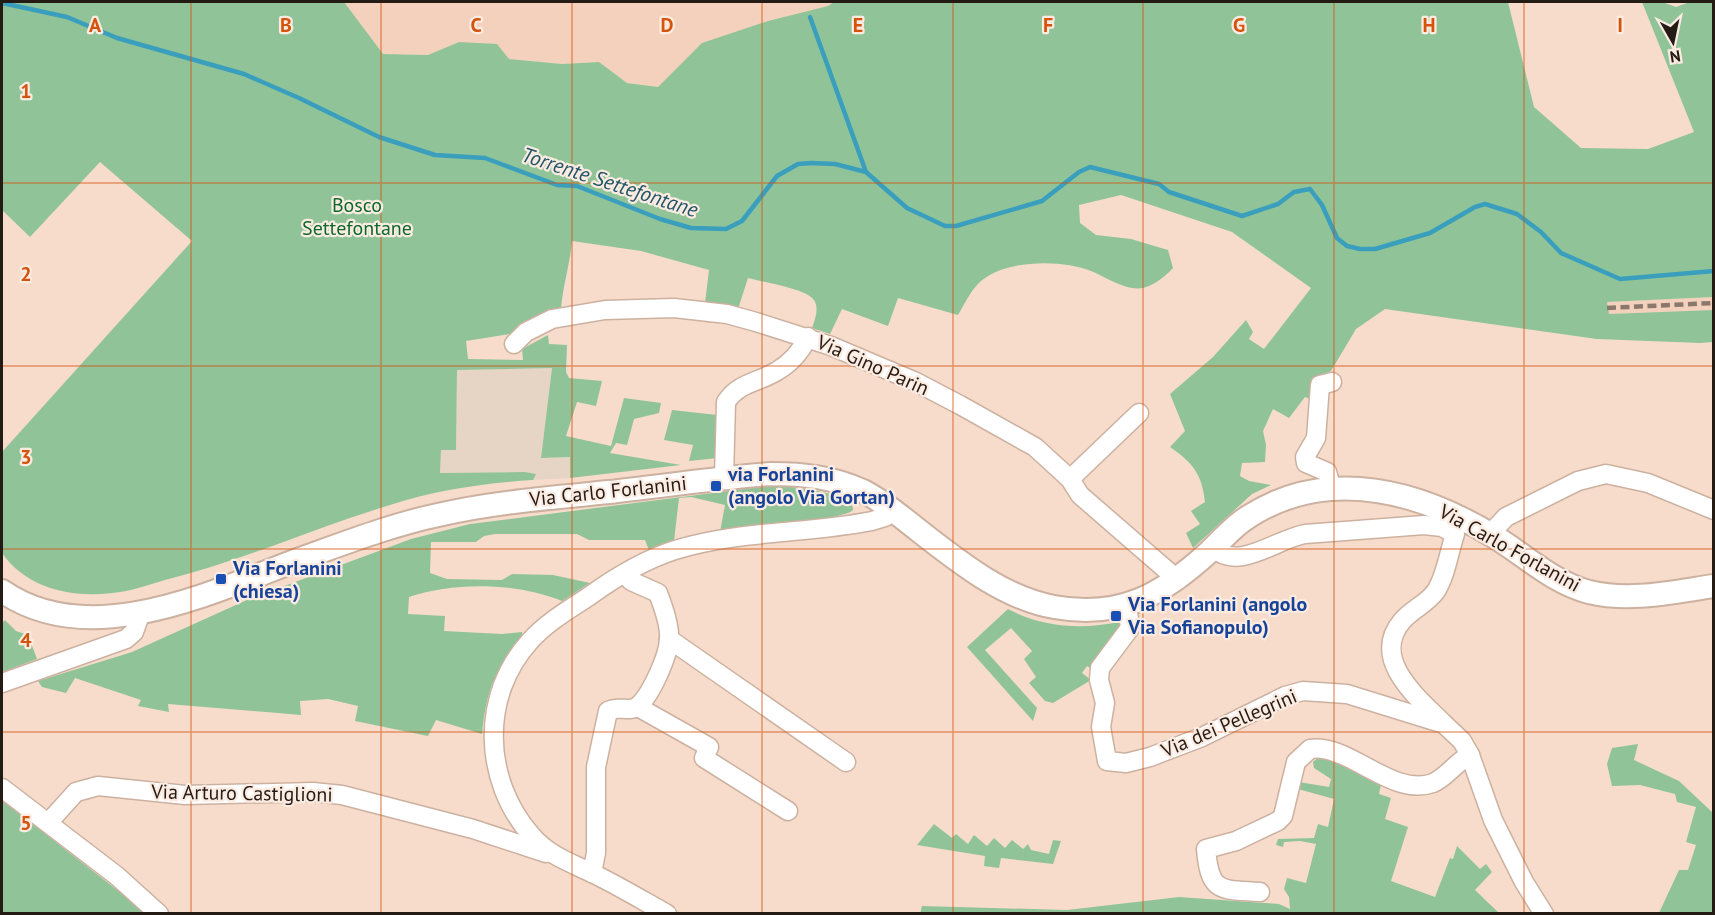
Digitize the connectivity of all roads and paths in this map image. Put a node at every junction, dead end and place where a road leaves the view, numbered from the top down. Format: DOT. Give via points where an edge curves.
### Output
graph roads {
  1 [pos="808,337"];
  2 [pos="514,344"];
  3 [pos="1332,382"];
  4 [pos="1139,413"];
  5 [pos="724,478"];
  6 [pos="1070,479"];
  7 [pos="1332,489"];
  8 [pos="892,508"];
  9 [pos="1713,510"];
  10 [pos="1490,534"];
  11 [pos="1214,548"];
  12 [pos="625,574"];
  13 [pos="1178,580"];
  14 [pos="1713,586"];
  15 [pos="2,591"];
  16 [pos="1127,605"];
  17 [pos="141,612"];
  18 [pos="669,639"];
  19 [pos="2,683"];
  20 [pos="638,707"];
  21 [pos="1444,724"];
  22 [pos="1470,755"];
  23 [pos="846,762"];
  24 [pos="2,788"];
  25 [pos="788,811"];
  26 [pos="48,823"];
  27 [pos="550,854"];
  28 [pos="592,873"];
  29 [pos="1260,892"];
  30 [pos="159,914"];
  31 [pos="667,914"];
  32 [pos="1544,914"];
  1 -- 2 [label="street, Via Gino Parin" via="727,314 634,308 552,319 526,332"];
  1 -- 5 [label="street" via="778,371 742,385 726,402"];
  1 -- 6 [label="street, Via Gino Parin" via="916,382 960,405 1035,447"];
  3 -- 7 [label="street" via="1320,385 1316,438 1305,457 1306,463 1327,472"];
  4 -- 6 [label="street"];
  5 -- 8 [label="main road, Via Carlo Forlanini" via="802,474 853,487"];
  5 -- 17 [label="main road, Via Carlo Forlanini" via="510,502 436,515 188,601"];
  6 -- 13 [label="street, Via Gino Parin" via="1080,495"];
  7 -- 10 [label="main road, Via Carlo Forlanini" via="1366,489 1402,496 1436,506"];
  7 -- 11 [label="main road, Via Carlo Forlanini" via="1294,495 1268,506 1245,518"];
  8 -- 12 [label="street" via="885,517 853,525 759,533 691,546 655,557"];
  8 -- 16 [label="main road, Via Carlo Forlanini" via="963,564 1033,602 1091,611"];
  9 -- 10 [label="street" via="1648,483 1606,474 1578,481 1506,517"];
  10 -- 14 [label="main road, Via Carlo Forlanini" via="1537,566 1586,591 1638,597"];
  11 -- 13 [label="main road, Via Carlo Forlanini"];
  11 -- 21 [label="street" via="1222,556 1233,558 1305,534 1424,525 1442,527 1455,534 1437,590 1400,622 1390,651 1390,662"];
  12 -- 18 [label="street" via="631,581 658,593"];
  12 -- 27 [label="street" via="555,619 531,640 505,679 497,700 492,731 502,789 530,835"];
  13 -- 16 [label="main road, Via Carlo Forlanini"];
  15 -- 17 [label="main road, Via Carlo Forlanini" via="44,612 83,616"];
  16 -- 21 [label="street, Via dei Pellegrini" via="1130,628 1100,668 1099,680 1106,703 1101,727 1107,760 1126,763 1150,757 1303,691 1347,694"];
  17 -- 19 [label="street" via="134,632 126,639"];
  18 -- 20 [label="street" via="658,674"];
  18 -- 23 [label="street"];
  20 -- 25 [label="street" via="709,747 704,758"];
  20 -- 28 [label="street" via="614,707 608,711 596,767 596,853"];
  21 -- 22 [label="street, Via dei Pellegrini"];
  22 -- 29 [label="street" via="1443,776 1422,785 1390,778 1328,750 1310,749 1296,762 1283,816 1236,841 1206,849 1208,874 1213,882 1224,889"];
  22 -- 32 [label="street, Via dei Pellegrini" via="1494,820"];
  24 -- 26 [label="street"];
  26 -- 27 [label="street, Via Arturo Castiglioni" via="76,792 98,786 185,795 314,792 342,795 473,829"];
  26 -- 30 [label="street"];
  27 -- 28 [label="street"];
  28 -- 31 [label="street"];
}
